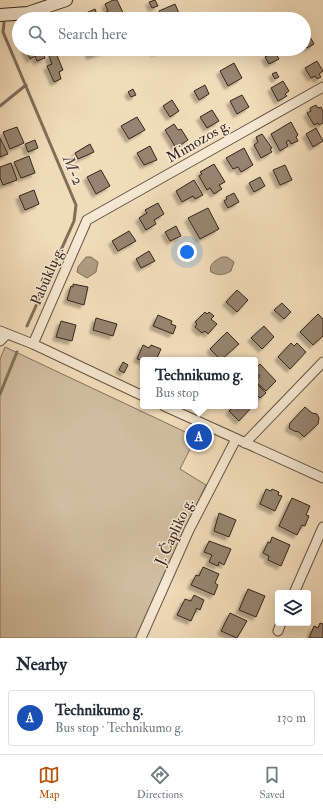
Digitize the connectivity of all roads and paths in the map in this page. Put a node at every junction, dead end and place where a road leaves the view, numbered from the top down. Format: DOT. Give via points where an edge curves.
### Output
graph roads {
  1 [pos="66,0"];
  2 [pos="31,12"];
  3 [pos="12,14"];
  4 [pos="0,15"];
  5 [pos="323,87"];
  6 [pos="87,220"];
  7 [pos="4,332"];
  8 [pos="0,341"];
  9 [pos="33,344"];
  10 [pos="323,362"];
  11 [pos="140,395"];
  12 [pos="171,409"];
  13 [pos="236,439"];
  14 [pos="245,443"];
  15 [pos="323,478"];
  16 [pos="323,527"];
  17 [pos="295,590"];
  18 [pos="141,638"];
  1 -- 2 [label="main road"];
  3 -- 4 [label="main road"];
  5 -- 6 [label="street, Mimozos g."];
  6 -- 9 [label="street, Pabūklų g."];
  7 -- 8 [label="street"];
  7 -- 9 [label="street"];
  9 -- 11 [label="street"];
  10 -- 14 [label="street"];
  12 -- 13 [label="street"];
  13 -- 14 [label="street"];
  13 -- 18 [label="street, J. Čapliko g." via="189,530"];
  14 -- 15 [label="street"];
  16 -- 17 [label="street"];
}
